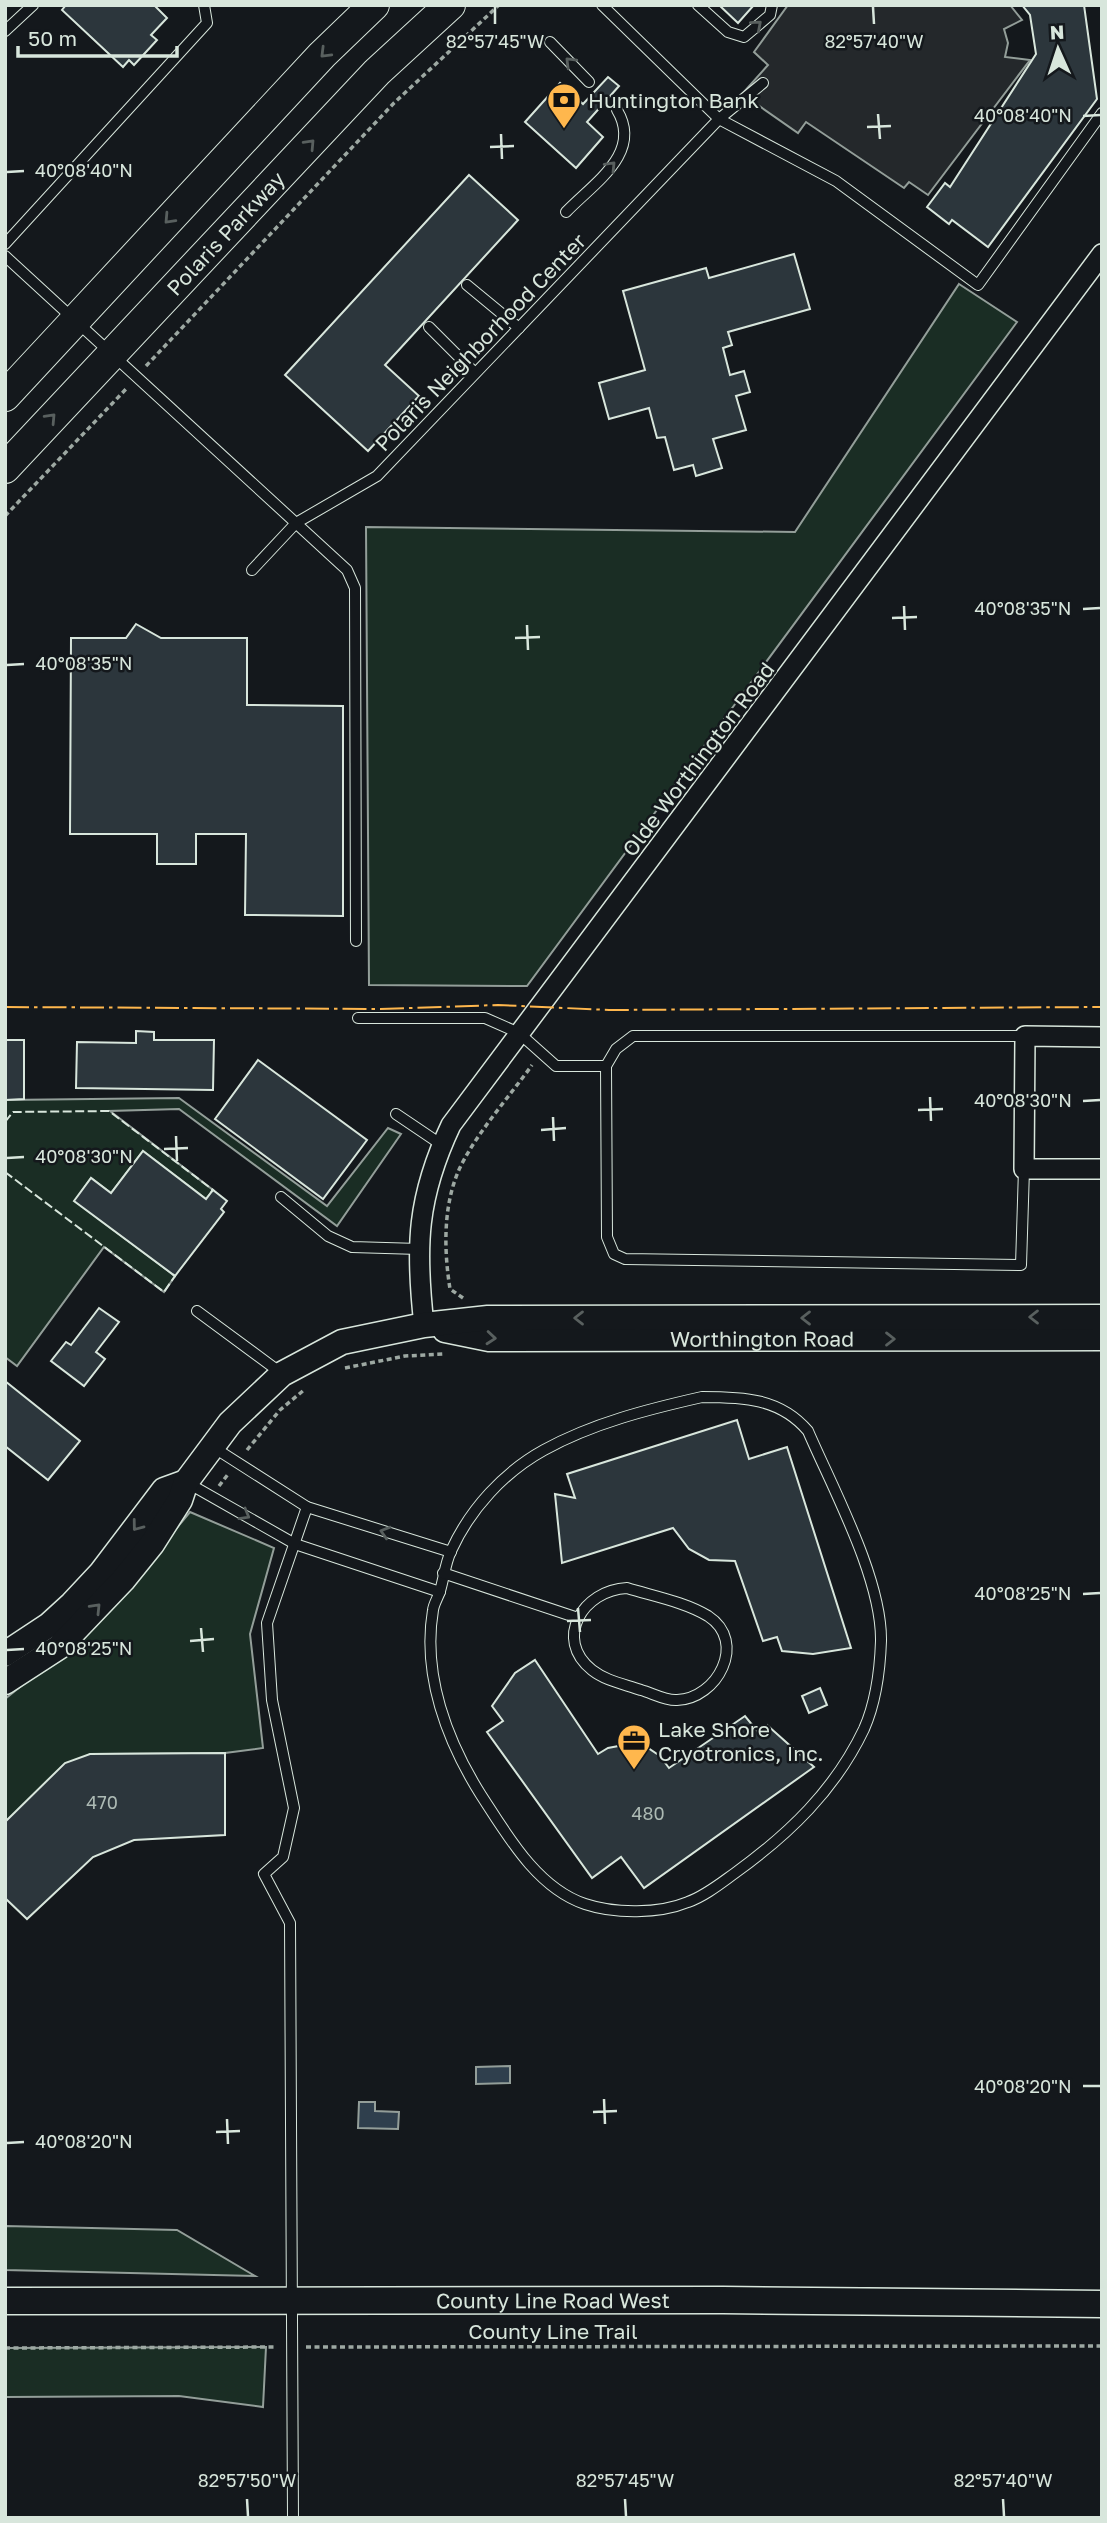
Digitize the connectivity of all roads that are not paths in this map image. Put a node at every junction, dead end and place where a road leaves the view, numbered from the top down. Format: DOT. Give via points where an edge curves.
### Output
graph roads {
  1 [pos="33,5"];
  2 [pos="204,5"];
  3 [pos="374,5"];
  4 [pos="450,5"];
  5 [pos="602,5"];
  6 [pos="698,5"];
  7 [pos="772,5"];
  8 [pos="5,31"];
  9 [pos="550,42"];
  10 [pos="589,82"];
  11 [pos="763,83"];
  12 [pos="617,110"];
  13 [pos="1102,113"];
  14 [pos="719,119"];
  15 [pos="566,212"];
  16 [pos="5,244"];
  17 [pos="1102,254"];
  18 [pos="5,256"];
  19 [pos="467,285"];
  20 [pos="75,320"];
  21 [pos="429,327"];
  22 [pos="519,328"];
  23 [pos="111,353"];
  24 [pos="475,373"];
  25 [pos="5,396"];
  26 [pos="5,468"];
  27 [pos="296,523"];
  28 [pos="252,570"];
  29 [pos="356,941"];
  30 [pos="358,1018"];
  31 [pos="519,1033"];
  32 [pos="1025,1036"];
  33 [pos="1102,1037"];
  34 [pos="606,1066"];
  35 [pos="396,1114"];
  36 [pos="442,1145"];
  37 [pos="1024,1169"];
  38 [pos="1102,1169"];
  39 [pos="281,1197"];
  40 [pos="419,1249"];
  41 [pos="197,1311"];
  42 [pos="1102,1317"];
  43 [pos="424,1325"];
  44 [pos="1102,1338"];
  45 [pos="282,1374"];
  46 [pos="212,1447"];
  47 [pos="186,1482"];
  48 [pos="307,1507"];
  49 [pos="295,1544"];
  50 [pos="451,1552"];
  51 [pos="443,1573"];
  52 [pos="440,1592"];
  53 [pos="578,1618"];
  54 [pos="5,1654"];
  55 [pos="5,1682"];
  56 [pos="5,2301"];
  57 [pos="292,2301"];
  58 [pos="1102,2304"];
  59 [pos="293,2518"];
  1 -- 8 [label="lane"];
  2 -- 16 [label="lane" via="206,23"];
  3 -- 20 [label="main road, one-way"];
  23 -- 4 [label="main road, Polaris Parkway, one-way" via="377,72"];
  5 -- 14 [label="lane"];
  6 -- 7 [label="lane, one-way" via="728,32 744,37 770,15"];
  10 -- 9 [label="lane, one-way"];
  11 -- 14 [label="lane, Polaris Neighborhood Center"];
  15 -- 12 [label="lane, one-way" via="620,157 626,133"];
  13 -- 14 [label="lane" via="978,285 836,181"];
  14 -- 22 [label="lane, Polaris Neighborhood Center"];
  17 -- 31 [label="street, Olde Worthington Road"];
  18 -- 20 [label="lane"];
  19 -- 22 [label="lane"];
  20 -- 23 [label="lane"];
  20 -- 25 [label="main road"];
  21 -- 24 [label="lane"];
  22 -- 24 [label="lane, Polaris Neighborhood Center"];
  26 -- 23 [label="main road, Polaris Parkway, one-way"];
  23 -- 27 [label="lane"];
  24 -- 27 [label="lane, Polaris Neighborhood Center" via="377,476"];
  27 -- 28 [label="lane, Polaris Neighborhood Center"];
  27 -- 29 [label="lane" via="347,570 355,588"];
  30 -- 31 [label="lane" via="485,1018"];
  31 -- 34 [label="lane" via="556,1066"];
  31 -- 36 [label="street, Olde Worthington Road" via="451,1125"];
  32 -- 33 [label="street"];
  32 -- 34 [label="lane" via="633,1036 616,1049"];
  32 -- 37 [label="street"];
  34 -- 37 [label="lane" via="607,1237 614,1254 625,1259 1021,1265"];
  35 -- 36 [label="lane"];
  36 -- 40 [label="street, Olde Worthington Road" via="427,1183"];
  37 -- 38 [label="street"];
  39 -- 40 [label="lane" via="328,1236 352,1247"];
  40 -- 43 [label="street, Olde Worthington Road"];
  41 -- 45 [label="lane"];
  42 -- 43 [label="street, Worthington Road, one-way" via="488,1318"];
  43 -- 44 [label="street, Worthington Road, one-way" via="489,1339"];
  43 -- 45 [label="street, Worthington Road" via="342,1342"];
  45 -- 46 [label="street, Worthington Road" via="230,1423"];
  46 -- 47 [label="street, Worthington Road"];
  46 -- 48 [label="lane"];
  47 -- 49 [label="lane, one-way"];
  47 -- 54 [label="street, Worthington Road, one-way" via="164,1490 72,1604"];
  55 -- 47 [label="street, Worthington Road, one-way" via="59,1647 123,1580 168,1520"];
  48 -- 49 [label="lane"];
  50 -- 48 [label="lane, one-way"];
  49 -- 52 [label="lane"];
  49 -- 57 [label="lane" via="267,1623 272,1700 294,1808 282,1857 264,1874 290,1923"];
  50 -- 51 [label="lane"];
  50 -- 52 [label="lane" via="482,1500 544,1450 650,1408 702,1397 763,1401 796,1416 808,1431 865,1568 879,1613 876,1693 866,1726 847,1761 794,1826 763,1853 688,1902 656,1910 584,1904 554,1887 529,1863 471,1779 444,1721 432,1671 430,1636 433,1606"];
  51 -- 52 [label="lane"];
  51 -- 53 [label="lane"];
  53 -- 53 [label="lane" via="575,1636 579,1653 590,1668 605,1678 673,1701 706,1691 719,1678 725,1662 721,1629 709,1616 627,1588 597,1594"];
  56 -- 57 [label="main road, County Line Road West"];
  57 -- 58 [label="main road, County Line Road West"];
  57 -- 59 [label="lane"];
}
